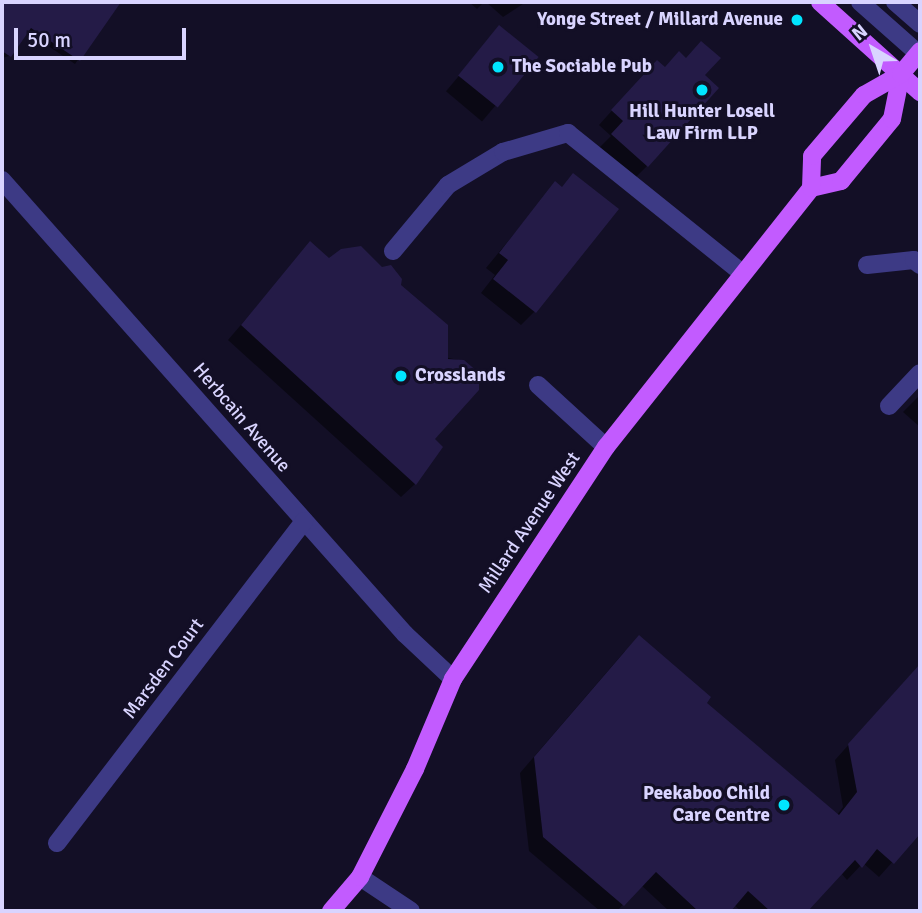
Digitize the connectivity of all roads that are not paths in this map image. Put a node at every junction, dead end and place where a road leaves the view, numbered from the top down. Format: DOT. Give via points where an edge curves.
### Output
graph roads {
  1 [pos="820,2"];
  2 [pos="860,2"];
  3 [pos="895,2"];
  4 [pos="920,24"];
  5 [pos="920,53"];
  6 [pos="901,74"];
  7 [pos="920,92"];
  8 [pos="2,180"];
  9 [pos="811,188"];
  10 [pos="393,251"];
  11 [pos="867,265"];
  12 [pos="920,265"];
  13 [pos="742,273"];
  14 [pos="920,373"];
  15 [pos="538,385"];
  16 [pos="888,406"];
  17 [pos="606,447"];
  18 [pos="304,521"];
  19 [pos="453,679"];
  20 [pos="57,843"];
  21 [pos="360,877"];
  22 [pos="331,911"];
  23 [pos="411,911"];
  1 -- 6 [label="main road"];
  2 -- 5 [label="street"];
  3 -- 4 [label="street"];
  5 -- 6 [label="main road"];
  6 -- 7 [label="main road"];
  6 -- 9 [label="main road" via="864,94 812,156"];
  6 -- 9 [label="main road" via="892,120 841,181"];
  8 -- 18 [label="street, Herbcain Avenue"];
  9 -- 13 [label="main road, Millard Avenue West"];
  10 -- 13 [label="street" via="448,185 503,152 568,134"];
  11 -- 12 [label="street" via="914,260"];
  13 -- 17 [label="main road, Millard Avenue West"];
  14 -- 16 [label="street"];
  15 -- 17 [label="street"];
  17 -- 19 [label="main road, Millard Avenue West"];
  18 -- 19 [label="street, Herbcain Avenue" via="405,634"];
  18 -- 20 [label="street, Marsden Court"];
  19 -- 21 [label="main road, Millard Avenue West" via="415,769"];
  21 -- 22 [label="main road, Millard Avenue West"];
  21 -- 23 [label="street"];
}
